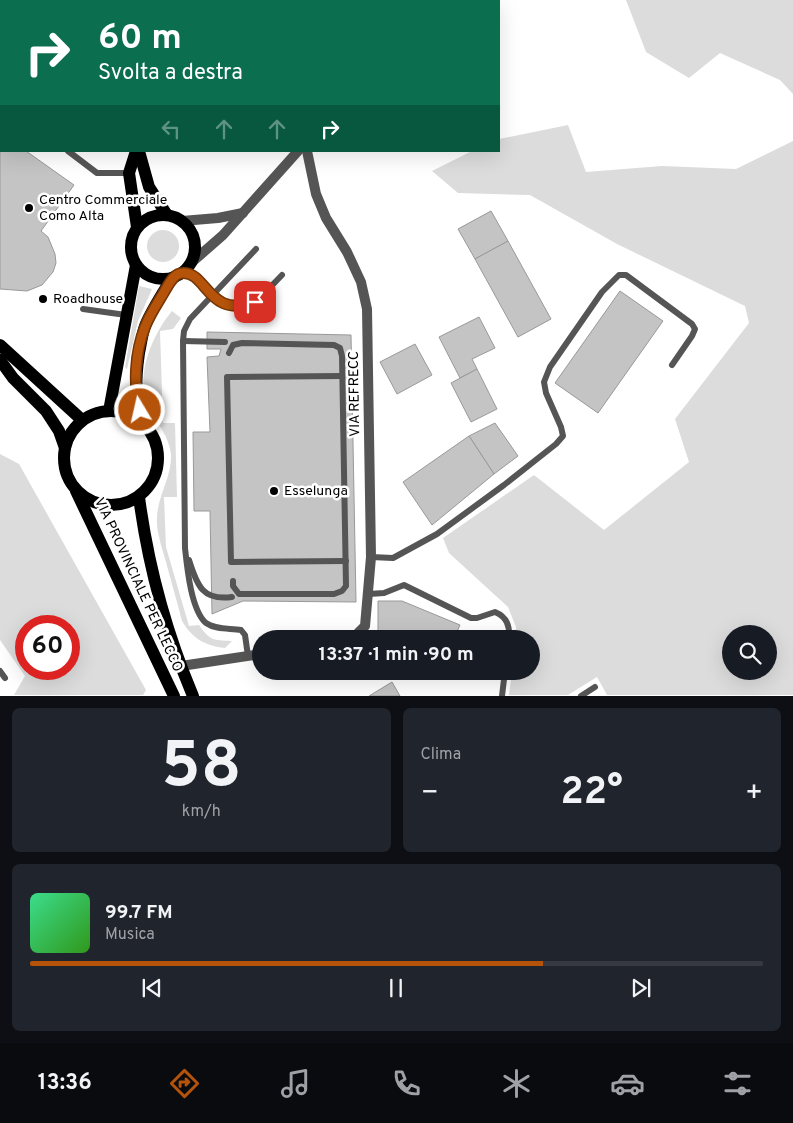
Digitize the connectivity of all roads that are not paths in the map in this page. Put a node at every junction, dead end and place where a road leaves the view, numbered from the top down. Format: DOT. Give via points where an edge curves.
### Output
graph roads {
  1 [pos="69,152"];
  2 [pos="138,152"];
  3 [pos="138,152"];
  4 [pos="297,152"];
  5 [pos="307,152"];
  6 [pos="129,173"];
  7 [pos="243,213"];
  8 [pos="167,216"];
  9 [pos="182,221"];
  10 [pos="137,228"];
  11 [pos="256,248"];
  12 [pos="191,263"];
  13 [pos="136,265"];
  14 [pos="177,275"];
  15 [pos="282,275"];
  16 [pos="211,295"];
  17 [pos="83,309"];
  18 [pos="126,315"];
  19 [pos="183,341"];
  20 [pos="225,342"];
  21 [pos="0,345"];
  22 [pos="229,353"];
  23 [pos="0,360"];
  24 [pos="672,365"];
  25 [pos="6,376"];
  26 [pos="342,376"];
  27 [pos="109,411"];
  28 [pos="82,420"];
  29 [pos="150,432"];
  30 [pos="65,448"];
  31 [pos="74,486"];
  32 [pos="139,496"];
  33 [pos="185,548"];
  34 [pos="371,557"];
  35 [pos="346,561"];
  36 [pos="233,580"];
  37 [pos="369,594"];
  38 [pos="232,597"];
  39 [pos="360,630"];
  40 [pos="509,630"];
  41 [pos="252,655"];
  42 [pos="248,656"];
  43 [pos="181,666"];
  44 [pos="0,671"];
  45 [pos="5,678"];
  46 [pos="504,680"];
  47 [pos="596,687"];
  48 [pos="174,696"];
  49 [pos="193,696"];
  50 [pos="502,696"];
  51 [pos="581,696"];
  1 -- 6 [label="lane" via="97,173"];
  2 -- 6 [label="main road"];
  3 -- 8 [label="main road" via="149,186"];
  4 -- 7 [label="street"];
  5 -- 34 [label="street, VIA REFRECC" via="316,194 326,218 351,259 367,309"];
  6 -- 10 [label="main road"];
  7 -- 9 [label="street"];
  7 -- 12 [label="street"];
  8 -- 9 [label="main road"];
  8 -- 10 [label="main road" via="152,217"];
  9 -- 12 [label="main road" via="194,242"];
  10 -- 13 [label="main road" via="132,238"];
  11 -- 16 [label="lane"];
  12 -- 14 [label="main road"];
  13 -- 14 [label="main road" via="153,278"];
  13 -- 18 [label="main road"];
  14 -- 16 [label="lane" via="196,279"];
  14 -- 29 [label="main road" via="145,326 136,372 138,402"];
  15 -- 16 [label="lane" via="255,302 246,306 227,306"];
  16 -- 19 [label="lane" via="190,319"];
  17 -- 18 [label="lane"];
  18 -- 27 [label="main road"];
  19 -- 20 [label="lane"];
  19 -- 33 [label="lane"];
  21 -- 28 [label="main road"];
  22 -- 26 [label="lane" via="234,345 242,343 334,345 340,348"];
  23 -- 25 [label="main road"];
  24 -- 34 [label="lane" via="695,329 626,275 619,275 602,292 550,367 544,382 563,436 556,444 437,534 393,558"];
  25 -- 30 [label="main road" via="46,410"];
  26 -- 35 [label="lane"];
  26 -- 35 [label="lane" via="227,377 231,562"];
  27 -- 28 [label="main road" via="98,412"];
  27 -- 29 [label="main road" via="125,412 139,419"];
  28 -- 30 [label="main road" via="74,428"];
  29 -- 32 [label="main road" via="158,459 150,486"];
  30 -- 31 [label="main road" via="65,469"];
  31 -- 32 [label="main road" via="86,498 100,504 126,503"];
  31 -- 48 [label="main road, VIA PROVINCIALE PER LECCO"];
  32 -- 43 [label="main road, VIA PROVINCIALE PER LECCO" via="146,549"];
  33 -- 38 [label="lane" via="192,572 207,595 218,599"];
  33 -- 42 [label="lane" via="195,604 206,623 218,628 241,630"];
  34 -- 37 [label="street, VIA REFRECC"];
  35 -- 36 [label="lane" via="346,586 334,594 240,594 233,586"];
  37 -- 39 [label="street, VIA REFRECC" via="365,626"];
  37 -- 40 [label="lane" via="384,593 404,585 471,618 495,612 507,620"];
  41 -- 42 [label="street"];
  42 -- 43 [label="street"];
  43 -- 49 [label="main road, VIA PROVINCIALE PER LECCO"];
  44 -- 45 [label="lane"];
  46 -- 50 [label="lane"];
  47 -- 51 [label="lane"];
}
